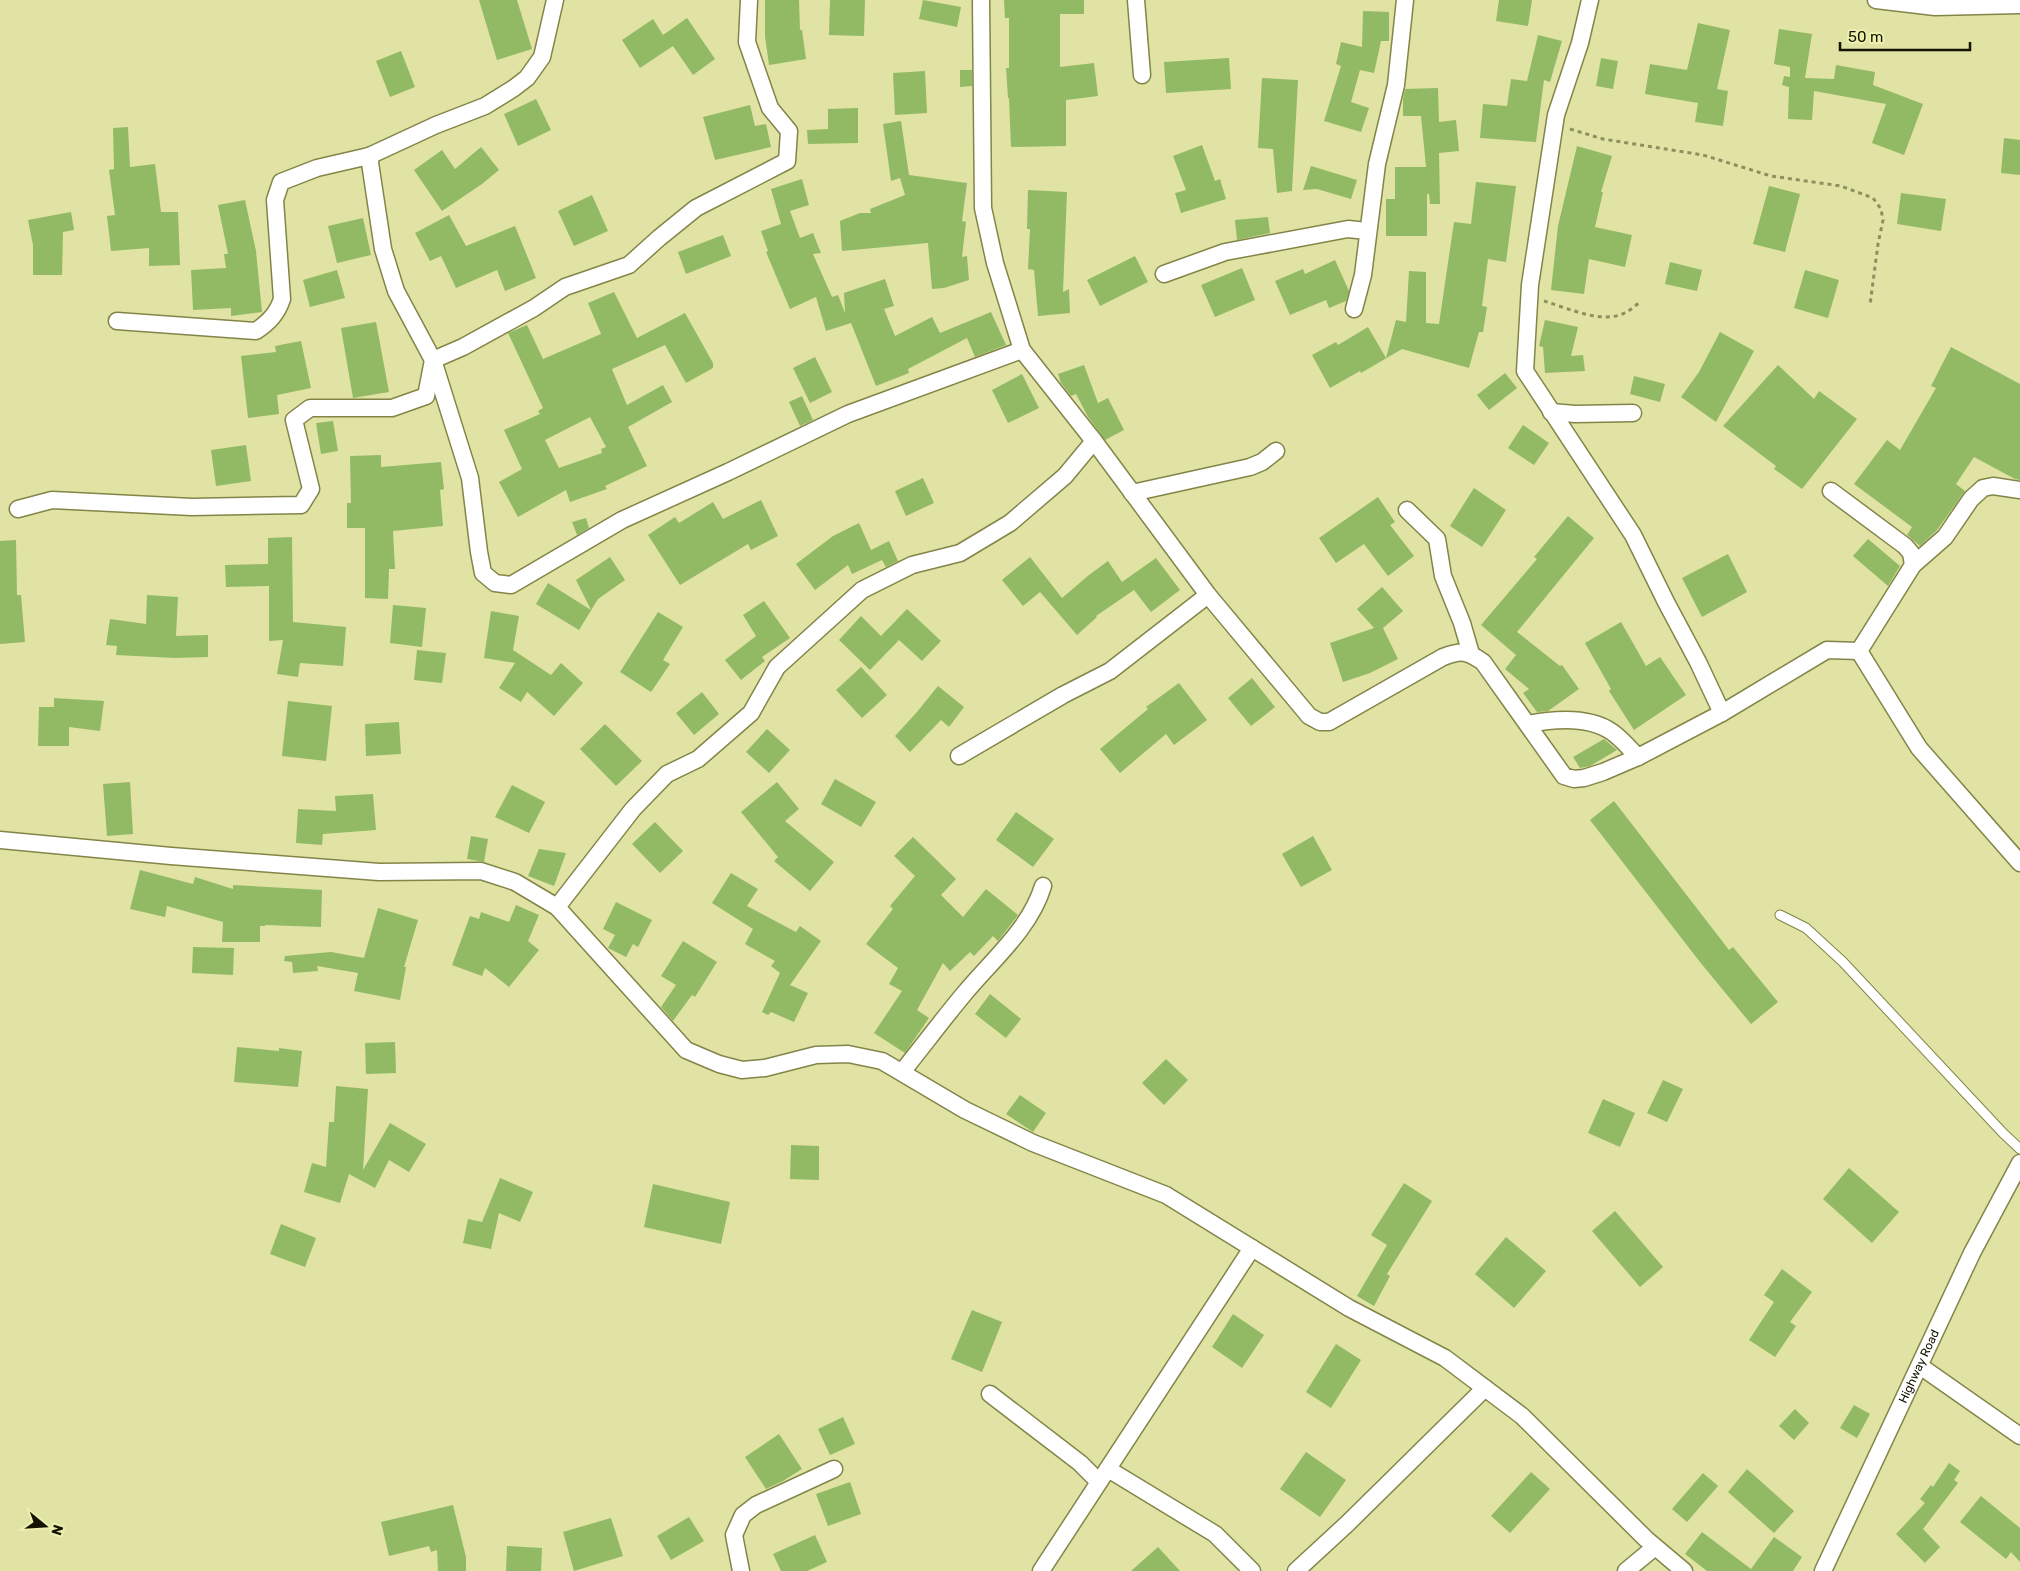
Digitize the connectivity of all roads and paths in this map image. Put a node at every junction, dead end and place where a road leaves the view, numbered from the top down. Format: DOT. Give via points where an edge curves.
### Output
graph roads {
  1 [pos="555,0"];
  2 [pos="748,0"];
  3 [pos="981,0"];
  4 [pos="1136,0"];
  5 [pos="1405,0"];
  6 [pos="1590,0"];
  7 [pos="1876,0"];
  8 [pos="2020,5"];
  9 [pos="1142,75"];
  10 [pos="1555,124"];
  11 [pos="369,156"];
  12 [pos="1367,231"];
  13 [pos="1164,274"];
  14 [pos="1529,297"];
  15 [pos="1640,302"];
  16 [pos="1870,305"];
  17 [pos="1354,309"];
  18 [pos="117,321"];
  19 [pos="1022,350"];
  20 [pos="434,360"];
  21 [pos="1551,412"];
  22 [pos="1633,413"];
  23 [pos="1094,441"];
  24 [pos="1276,451"];
  25 [pos="2020,490"];
  26 [pos="1831,492"];
  27 [pos="1132,493"];
  28 [pos="18,509"];
  29 [pos="1407,510"];
  30 [pos="1913,565"];
  31 [pos="1208,595"];
  32 [pos="1859,651"];
  33 [pos="1471,654"];
  34 [pos="1722,713"];
  35 [pos="1528,724"];
  36 [pos="959,756"];
  37 [pos="1638,757"];
  38 [pos="0,840"];
  39 [pos="2020,863"];
  40 [pos="1042,886"];
  41 [pos="557,907"];
  42 [pos="1780,915"];
  43 [pos="902,1072"];
  44 [pos="2020,1148"];
  45 [pos="2020,1163"];
  46 [pos="1252,1248"];
  47 [pos="1920,1366"];
  48 [pos="1485,1388"];
  49 [pos="990,1394"];
  50 [pos="2020,1436"];
  51 [pos="834,1469"];
  52 [pos="1103,1476"];
  53 [pos="1655,1547"];
  54 [pos="741,1571"];
  55 [pos="1041,1571"];
  56 [pos="1252,1571"];
  57 [pos="1296,1571"];
  58 [pos="1626,1571"];
  59 [pos="1684,1571"];
  60 [pos="1823,1571"];
  1 -- 11 [label="street" via="542,57 527,78 485,106 436,124"];
  2 -- 20 [label="street" via="746,42 770,108 789,130 787,161 696,208 629,265 565,287 534,308"];
  3 -- 19 [label="street" via="983,208 995,263"];
  4 -- 9 [label="street"];
  5 -- 12 [label="street" via="1396,85 1376,164"];
  6 -- 10 [label="street"];
  7 -- 8 [label="street" via="1935,7"];
  10 -- 14 [label="street"];
  10 -- 16 [label="path" via="1603,139 1703,155 1771,176 1841,186 1873,198 1881,209 1883,220"];
  11 -- 18 [label="street" via="317,168 281,182 275,200 282,299 270,321 256,331"];
  11 -- 20 [label="street" via="386,257 396,291"];
  12 -- 13 [label="street" via="1348,229 1225,252"];
  12 -- 17 [label="street" via="1363,276"];
  14 -- 15 [label="path" via="1602,317 1620,315"];
  14 -- 21 [label="street" via="1525,371"];
  19 -- 20 [label="street" via="848,414 622,520 511,585 495,583 483,574 470,478"];
  19 -- 23 [label="street"];
  20 -- 28 [label="street" via="426,396 392,408 310,408 294,420 311,489 301,505 192,507 52,500"];
  21 -- 22 [label="street"];
  21 -- 34 [label="street" via="1633,535"];
  23 -- 27 [label="street"];
  23 -- 41 [label="street" via="1065,476 1010,522 960,554 912,564 862,590 778,667 751,713 698,759 667,774 633,809"];
  24 -- 27 [label="street" via="1250,467"];
  25 -- 30 [label="street" via="1993,486 1983,488 1971,499 1945,537"];
  26 -- 30 [label="street" via="1905,546 1911,553"];
  27 -- 31 [label="street"];
  29 -- 33 [label="street" via="1437,538 1443,576"];
  30 -- 32 [label="street"];
  31 -- 33 [label="street" via="1309,716 1320,722 1336,719 1444,657 1458,651"];
  31 -- 36 [label="street" via="1110,671"];
  32 -- 34 [label="street" via="1838,649 1822,652"];
  32 -- 39 [label="street" via="1919,748"];
  33 -- 35 [label="street" via="1483,662"];
  34 -- 37 [label="street"];
  35 -- 37 [label="street" via="1551,720 1585,722 1612,732"];
  35 -- 37 [label="street" via="1564,776 1574,779 1603,772"];
  38 -- 41 [label="street" via="379,872 480,871 515,882"];
  40 -- 43 [label="street" via="1038,902 1001,954 965,992"];
  41 -- 43 [label="street" via="686,1050 742,1070 765,1068 816,1055 848,1054 882,1061"];
  42 -- 44 [label="lane" via="1806,928 1843,962"];
  43 -- 46 [label="street" via="965,1110 1033,1143 1166,1195"];
  45 -- 47 [label="street, Highway Road" via="1972,1253"];
  46 -- 48 [label="street" via="1349,1308 1445,1358"];
  46 -- 52 [label="street"];
  47 -- 50 [label="street"];
  47 -- 60 [label="street, Highway Road"];
  48 -- 53 [label="street" via="1522,1416"];
  48 -- 57 [label="street"];
  49 -- 52 [label="street" via="1080,1463"];
  51 -- 54 [label="street" via="756,1505 743,1515 734,1535"];
  52 -- 55 [label="street"];
  52 -- 56 [label="street" via="1215,1534"];
  53 -- 58 [label="street"];
  53 -- 59 [label="street"];
}
